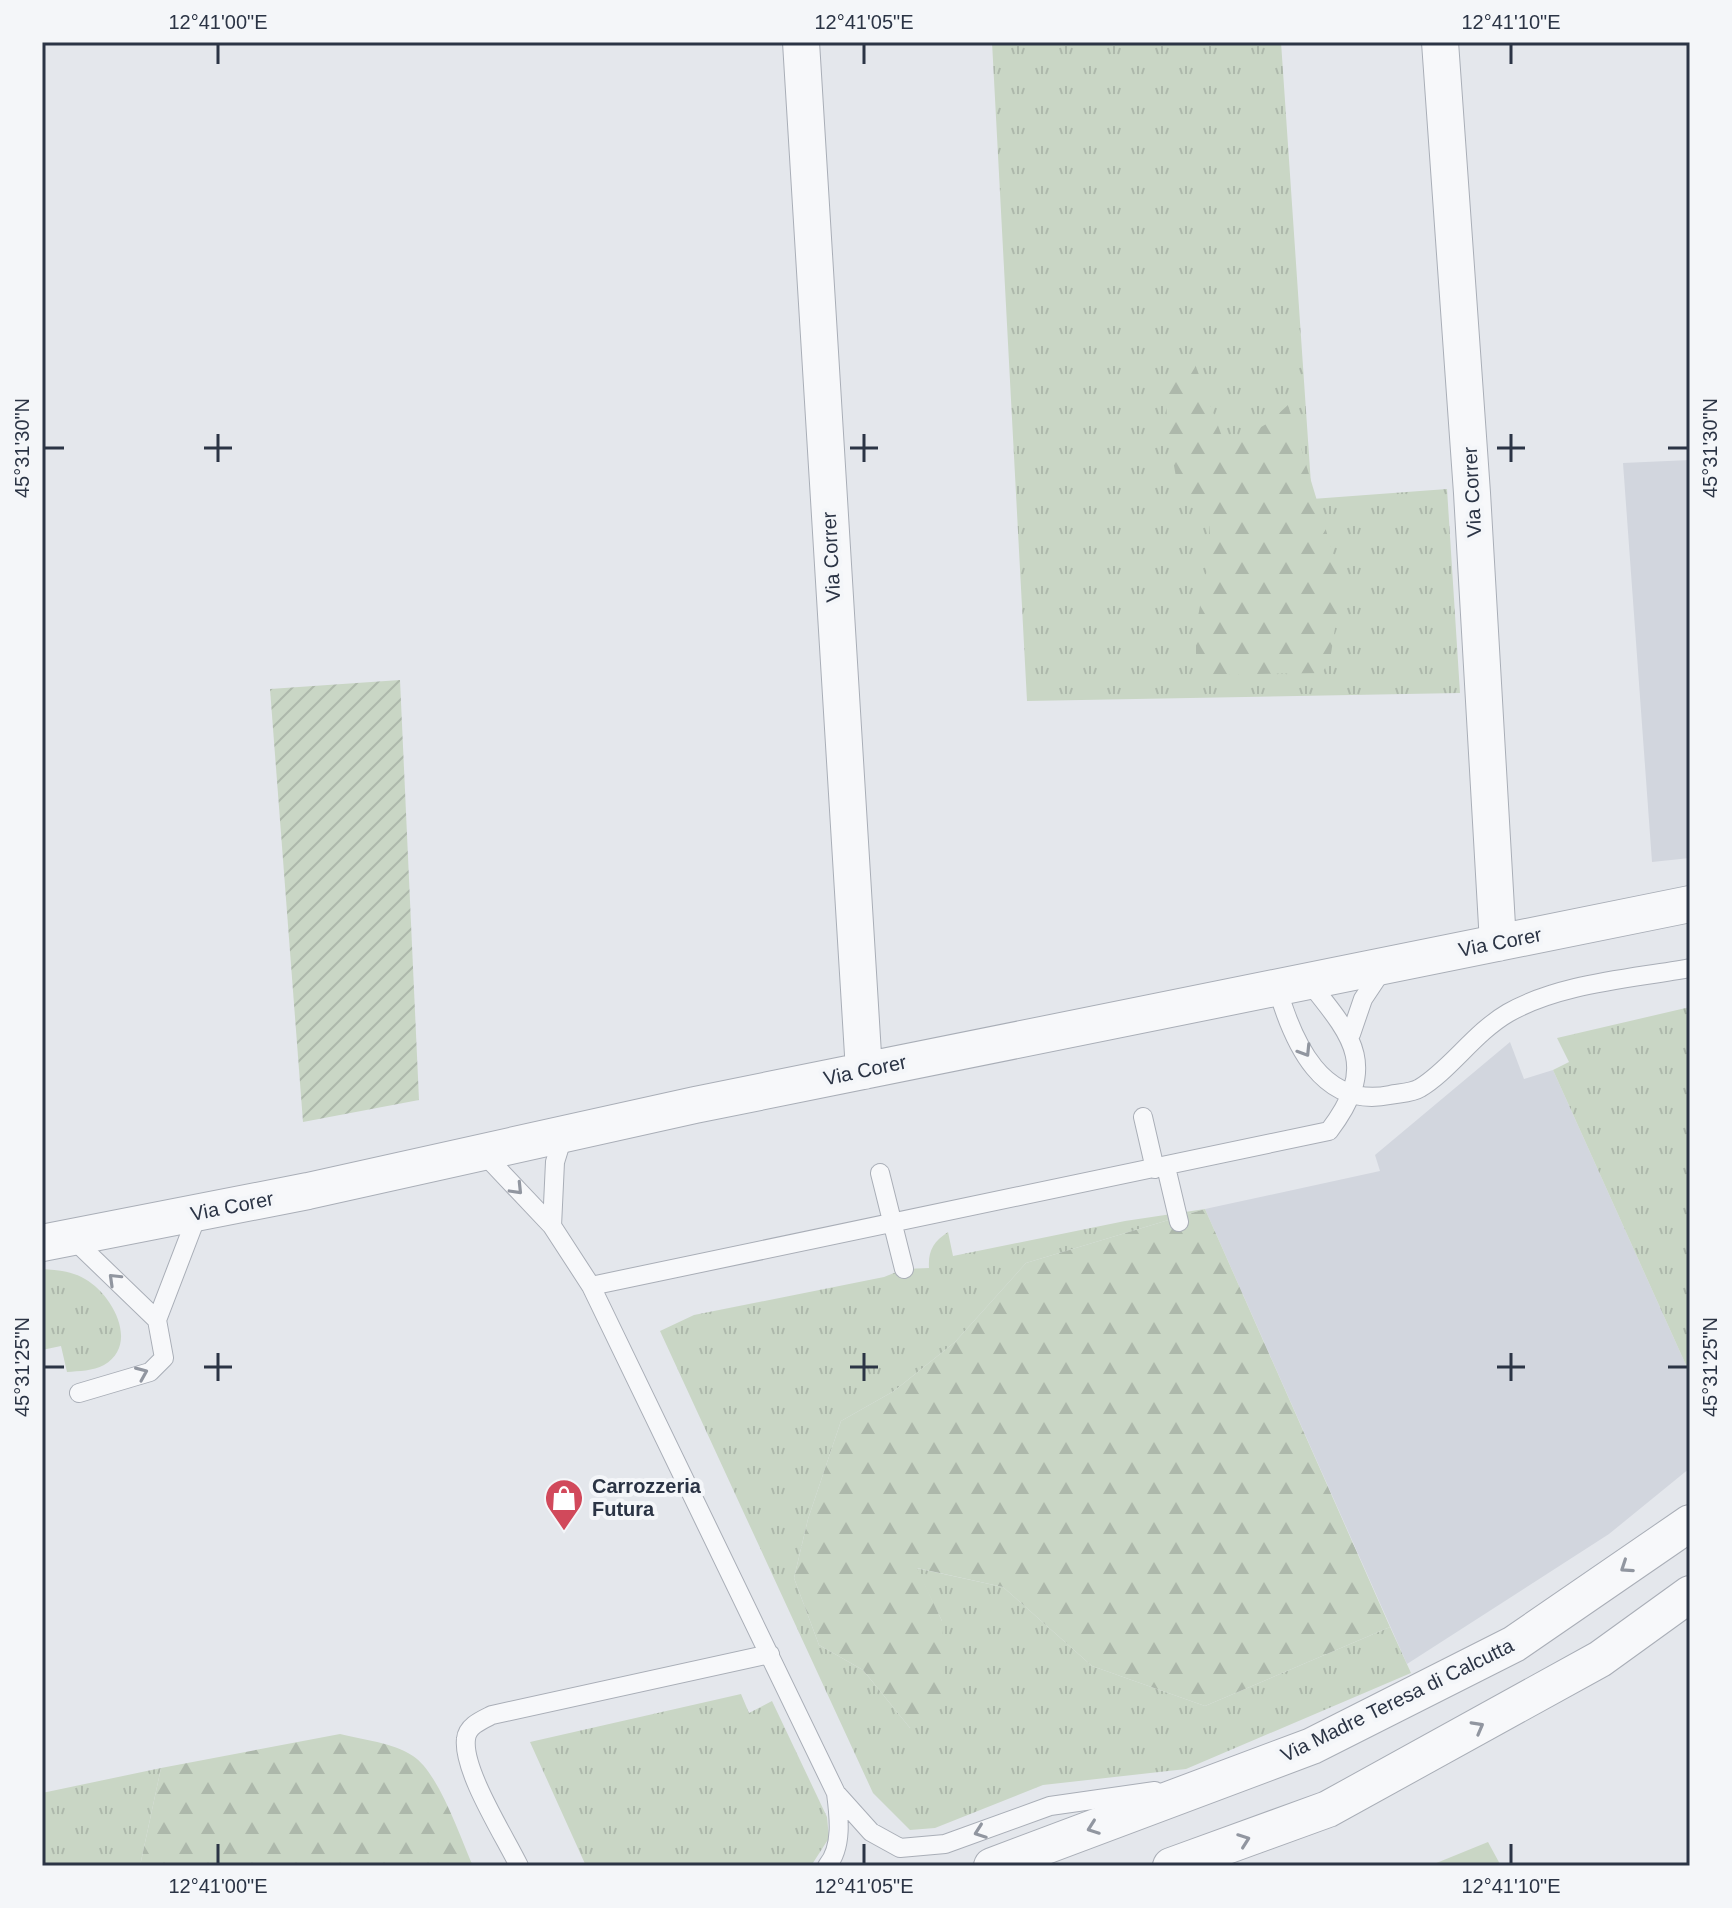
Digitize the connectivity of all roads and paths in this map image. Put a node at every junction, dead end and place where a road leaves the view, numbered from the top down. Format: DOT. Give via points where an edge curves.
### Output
graph roads {
  1 [pos="801,42"];
  2 [pos="1440,42"];
  3 [pos="1690,904"];
  4 [pos="1498,943"];
  5 [pos="1387,964"];
  6 [pos="1690,968"];
  7 [pos="1293,984"];
  8 [pos="1351,1034"];
  9 [pos="864,1071"];
  10 [pos="1353,1097"];
  11 [pos="1143,1117"];
  12 [pos="564,1133"];
  13 [pos="482,1152"];
  14 [pos="1160,1168"];
  15 [pos="880,1173"];
  16 [pos="198,1213"];
  17 [pos="1179,1222"];
  18 [pos="893,1223"];
  19 [pos="552,1226"];
  20 [pos="57,1241"];
  21 [pos="904,1269"];
  22 [pos="591,1286"];
  23 [pos="157,1320"];
  24 [pos="79,1393"];
  25 [pos="1690,1523"];
  26 [pos="1690,1594"];
  27 [pos="770,1654"];
  28 [pos="1219,1781"];
  29 [pos="836,1793"];
  30 [pos="519,1866"];
  31 [pos="827,1866"];
  32 [pos="992,1866"];
  33 [pos="1171,1866"];
  1 -- 9 [label="street, Via Correr"];
  2 -- 4 [label="street, Via Correr"];
  3 -- 4 [label="street, Via Corer"];
  4 -- 5 [label="street, Via Corer"];
  5 -- 7 [label="street, Via Corer"];
  5 -- 8 [label="lane" via="1363,999"];
  6 -- 10 [label="lane" via="1546,997 1507,1014 1419,1089"];
  7 -- 8 [label="lane"];
  7 -- 9 [label="street, Via Corer"];
  7 -- 10 [label="lane, one-way" via="1286,1018 1326,1083"];
  8 -- 10 [label="lane" via="1356,1062"];
  9 -- 12 [label="street, Via Corer"];
  10 -- 14 [label="lane" via="1329,1131"];
  11 -- 14 [label="lane"];
  12 -- 13 [label="street, Via Corer"];
  12 -- 19 [label="lane" via="555,1162"];
  13 -- 16 [label="street, Via Corer"];
  13 -- 19 [label="lane, one-way"];
  14 -- 17 [label="lane"];
  14 -- 18 [label="lane"];
  15 -- 18 [label="lane"];
  16 -- 20 [label="street, Via Corer"];
  16 -- 23 [label="lane"];
  18 -- 21 [label="lane"];
  18 -- 22 [label="lane"];
  19 -- 22 [label="lane"];
  23 -- 20 [label="lane, one-way"];
  22 -- 27 [label="lane"];
  24 -- 23 [label="lane, one-way" via="150,1372 164,1358"];
  25 -- 28 [label="street, Via Madre Teresa di Calcutta, one-way" via="1514,1644 1312,1746"];
  33 -- 26 [label="street, one-way" via="1328,1809 1600,1659"];
  27 -- 29 [label="lane"];
  27 -- 30 [label="lane" via="492,1715 473,1725 466,1738 471,1768"];
  28 -- 29 [label="lane, one-way" via="1050,1806 945,1844 900,1848 871,1832"];
  28 -- 32 [label="street, Via Madre Teresa di Calcutta, one-way"];
  29 -- 31 [label="lane" via="840,1823"];
}
